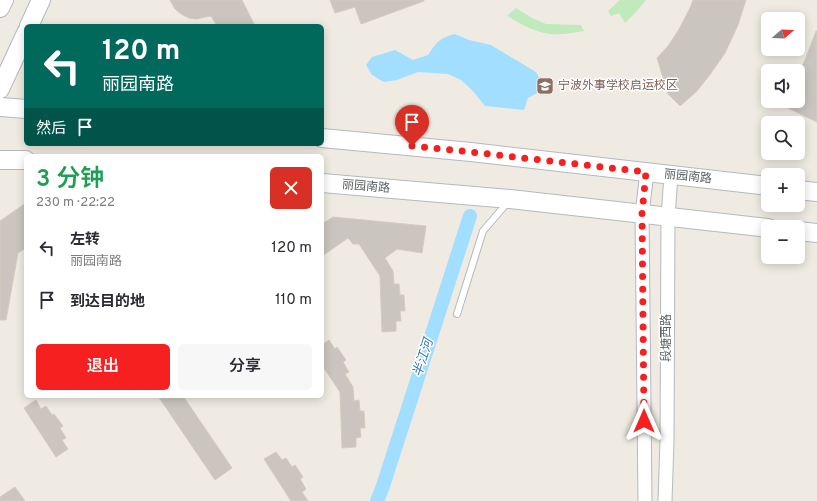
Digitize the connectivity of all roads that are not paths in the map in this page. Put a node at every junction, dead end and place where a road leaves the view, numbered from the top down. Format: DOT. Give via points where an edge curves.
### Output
graph roads {
  1 [pos="4,0"];
  2 [pos="41,0"];
  3 [pos="0,8"];
  4 [pos="30,24"];
  5 [pos="24,37"];
  6 [pos="0,89"];
  7 [pos="0,107"];
  8 [pos="24,109"];
  9 [pos="324,138"];
  10 [pos="0,160"];
  11 [pos="24,160"];
  12 [pos="646,172"];
  13 [pos="671,175"];
  14 [pos="324,183"];
  15 [pos="761,185"];
  16 [pos="805,191"];
  17 [pos="817,192"];
  18 [pos="510,199"];
  19 [pos="642,214"];
  20 [pos="668,217"];
  21 [pos="761,227"];
  22 [pos="805,232"];
  23 [pos="817,233"];
  24 [pos="457,314"];
  25 [pos="645,501"];
  26 [pos="665,501"];
  1 -- 3 [label="main road"];
  2 -- 4 [label="main road"];
  5 -- 6 [label="main road"];
  7 -- 8 [label="main road"];
  9 -- 12 [label="main road, 丽园南路"];
  10 -- 11 [label="main road"];
  12 -- 13 [label="main road, 丽园南路"];
  12 -- 19 [label="street, 段塘西路"];
  13 -- 15 [label="main road, 丽园南路"];
  13 -- 20 [label="street, 段塘西路"];
  14 -- 18 [label="main road, 丽园南路"];
  16 -- 17 [label="main road"];
  18 -- 19 [label="main road, 丽园南路"];
  18 -- 24 [label="lane" via="483,231"];
  19 -- 20 [label="main road, 丽园南路"];
  19 -- 25 [label="street, 段塘西路"];
  20 -- 21 [label="main road, 丽园南路"];
  20 -- 26 [label="street, 段塘西路"];
  22 -- 23 [label="main road"];
}
